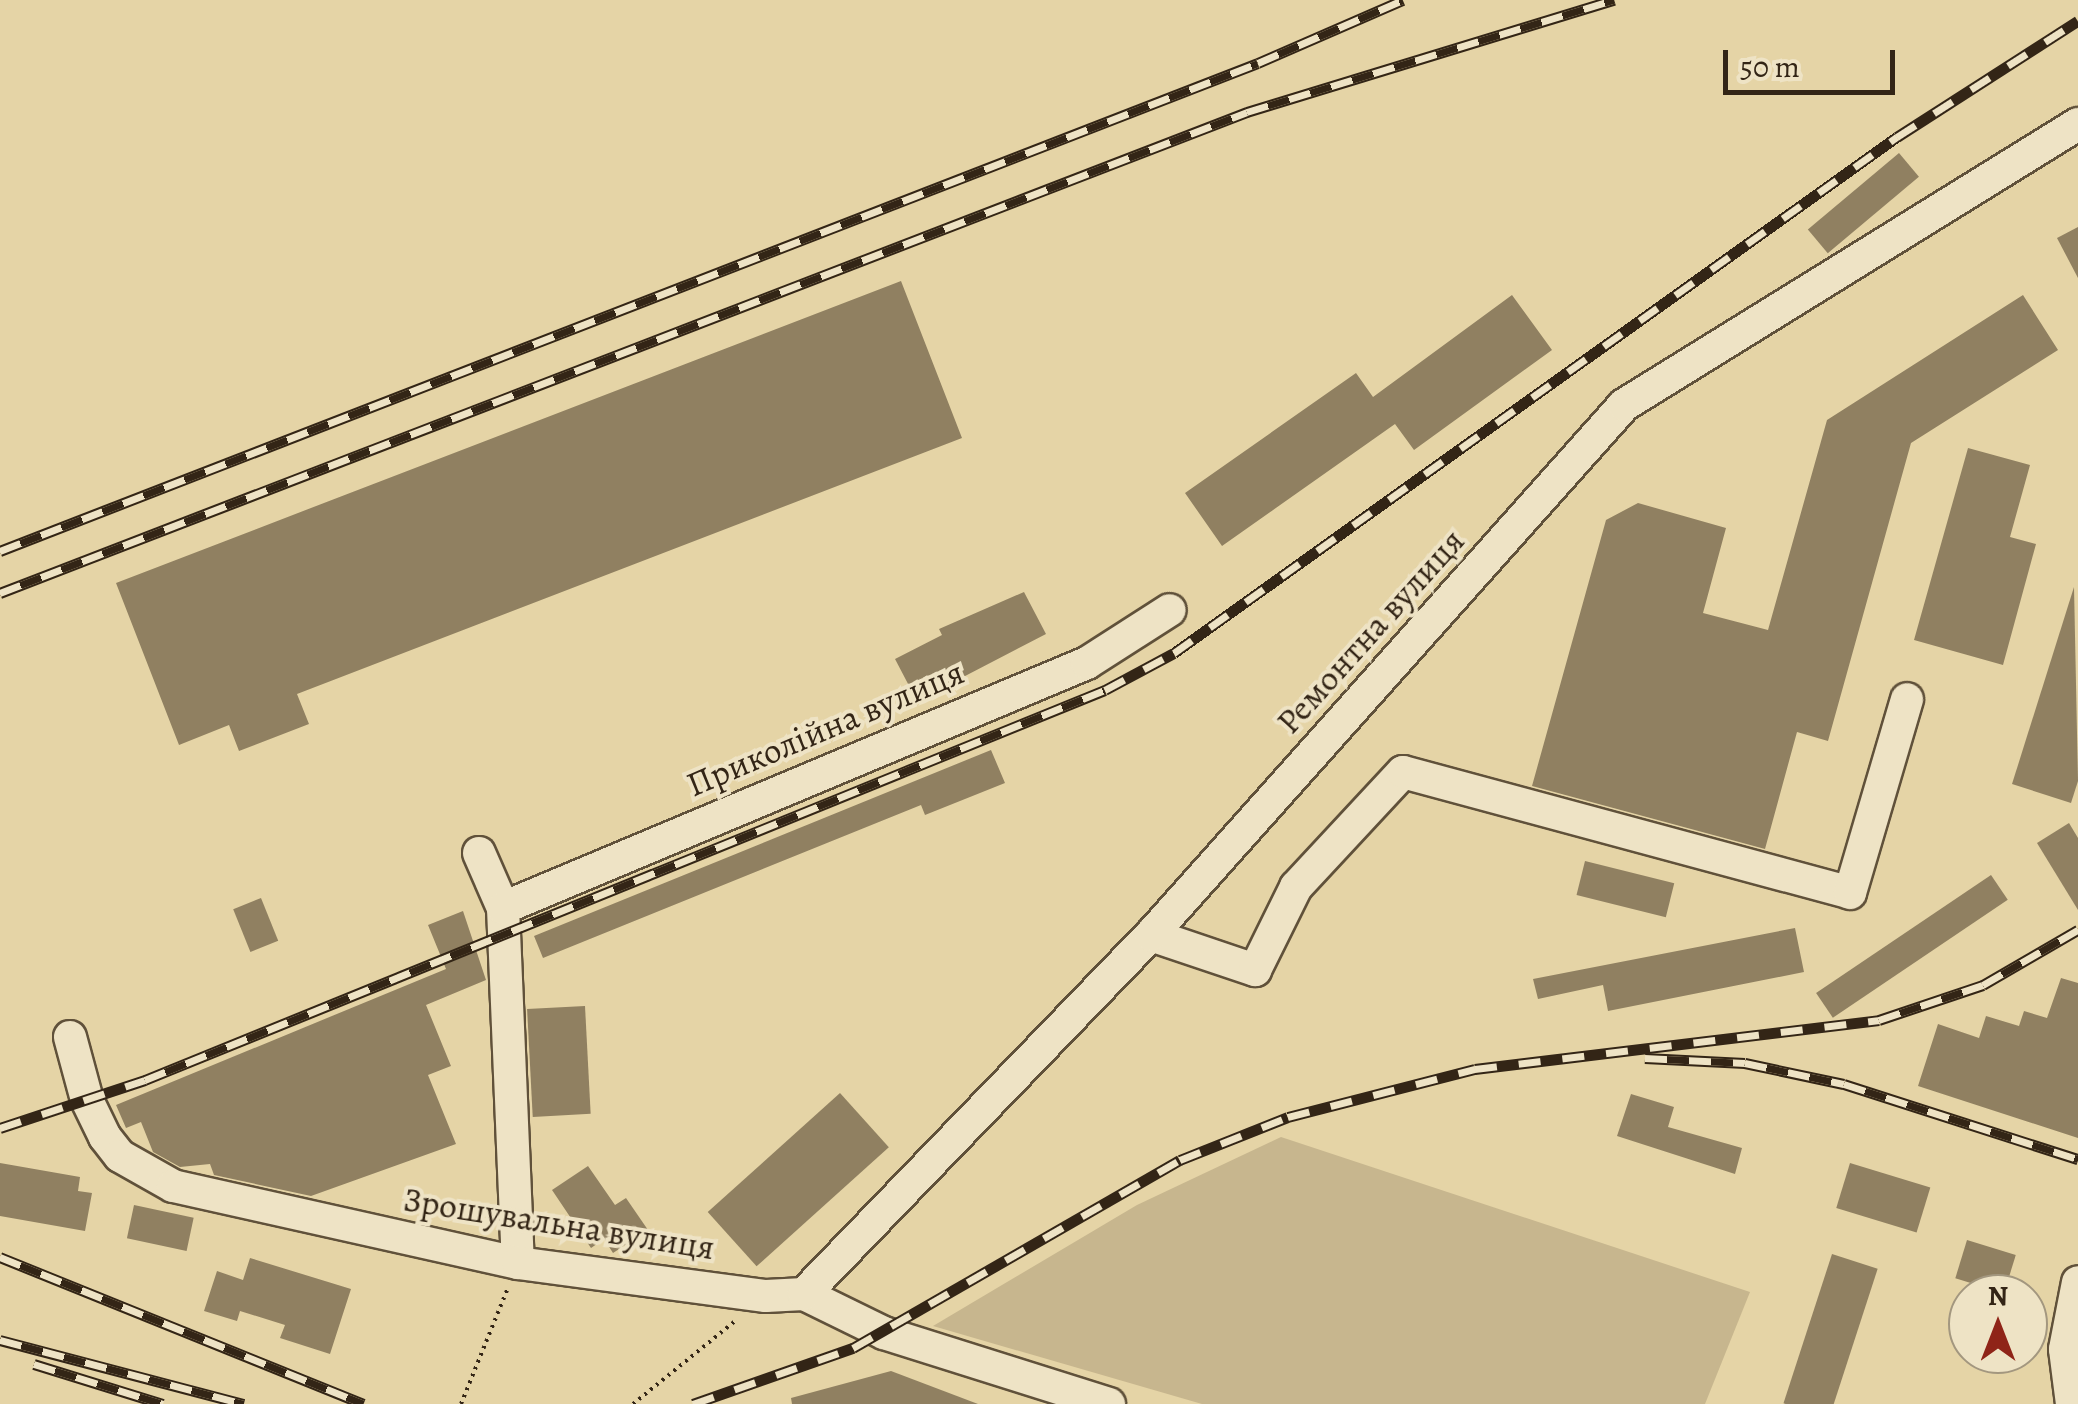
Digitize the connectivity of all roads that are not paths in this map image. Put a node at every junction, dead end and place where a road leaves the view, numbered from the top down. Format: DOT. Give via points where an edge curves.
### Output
graph roads {
  1 [pos="2078,124"];
  2 [pos="1170,610"];
  3 [pos="1907,699"];
  4 [pos="479,853"];
  5 [pos="503,908"];
  6 [pos="1152,935"];
  7 [pos="70,1037"];
  8 [pos="518,1263"];
  9 [pos="2078,1282"];
  10 [pos="804,1294"];
  11 [pos="1035,1393"];
  12 [pos="1109,1404"];
  13 [pos="2072,1404"];
  1 -- 6 [label="street, Ремонтна вулиця" via="1624,406"];
  2 -- 5 [label="street, Приколійна вулиця" via="1087,663"];
  3 -- 6 [label="street" via="1850,893 1403,772 1296,888 1255,970"];
  4 -- 5 [label="street"];
  5 -- 8 [label="street"];
  6 -- 10 [label="street, Ремонтна вулиця"];
  7 -- 8 [label="street, Зрошувальна вулиця" via="105,1137 120,1156 174,1186"];
  8 -- 10 [label="street, Зрошувальна вулиця" via="766,1296"];
  9 -- 13 [label="street" via="2065,1349"];
  10 -- 11 [label="street, Зрошувальна вулиця"];
  11 -- 12 [label="street, Зрошувальна вулиця"];
}
